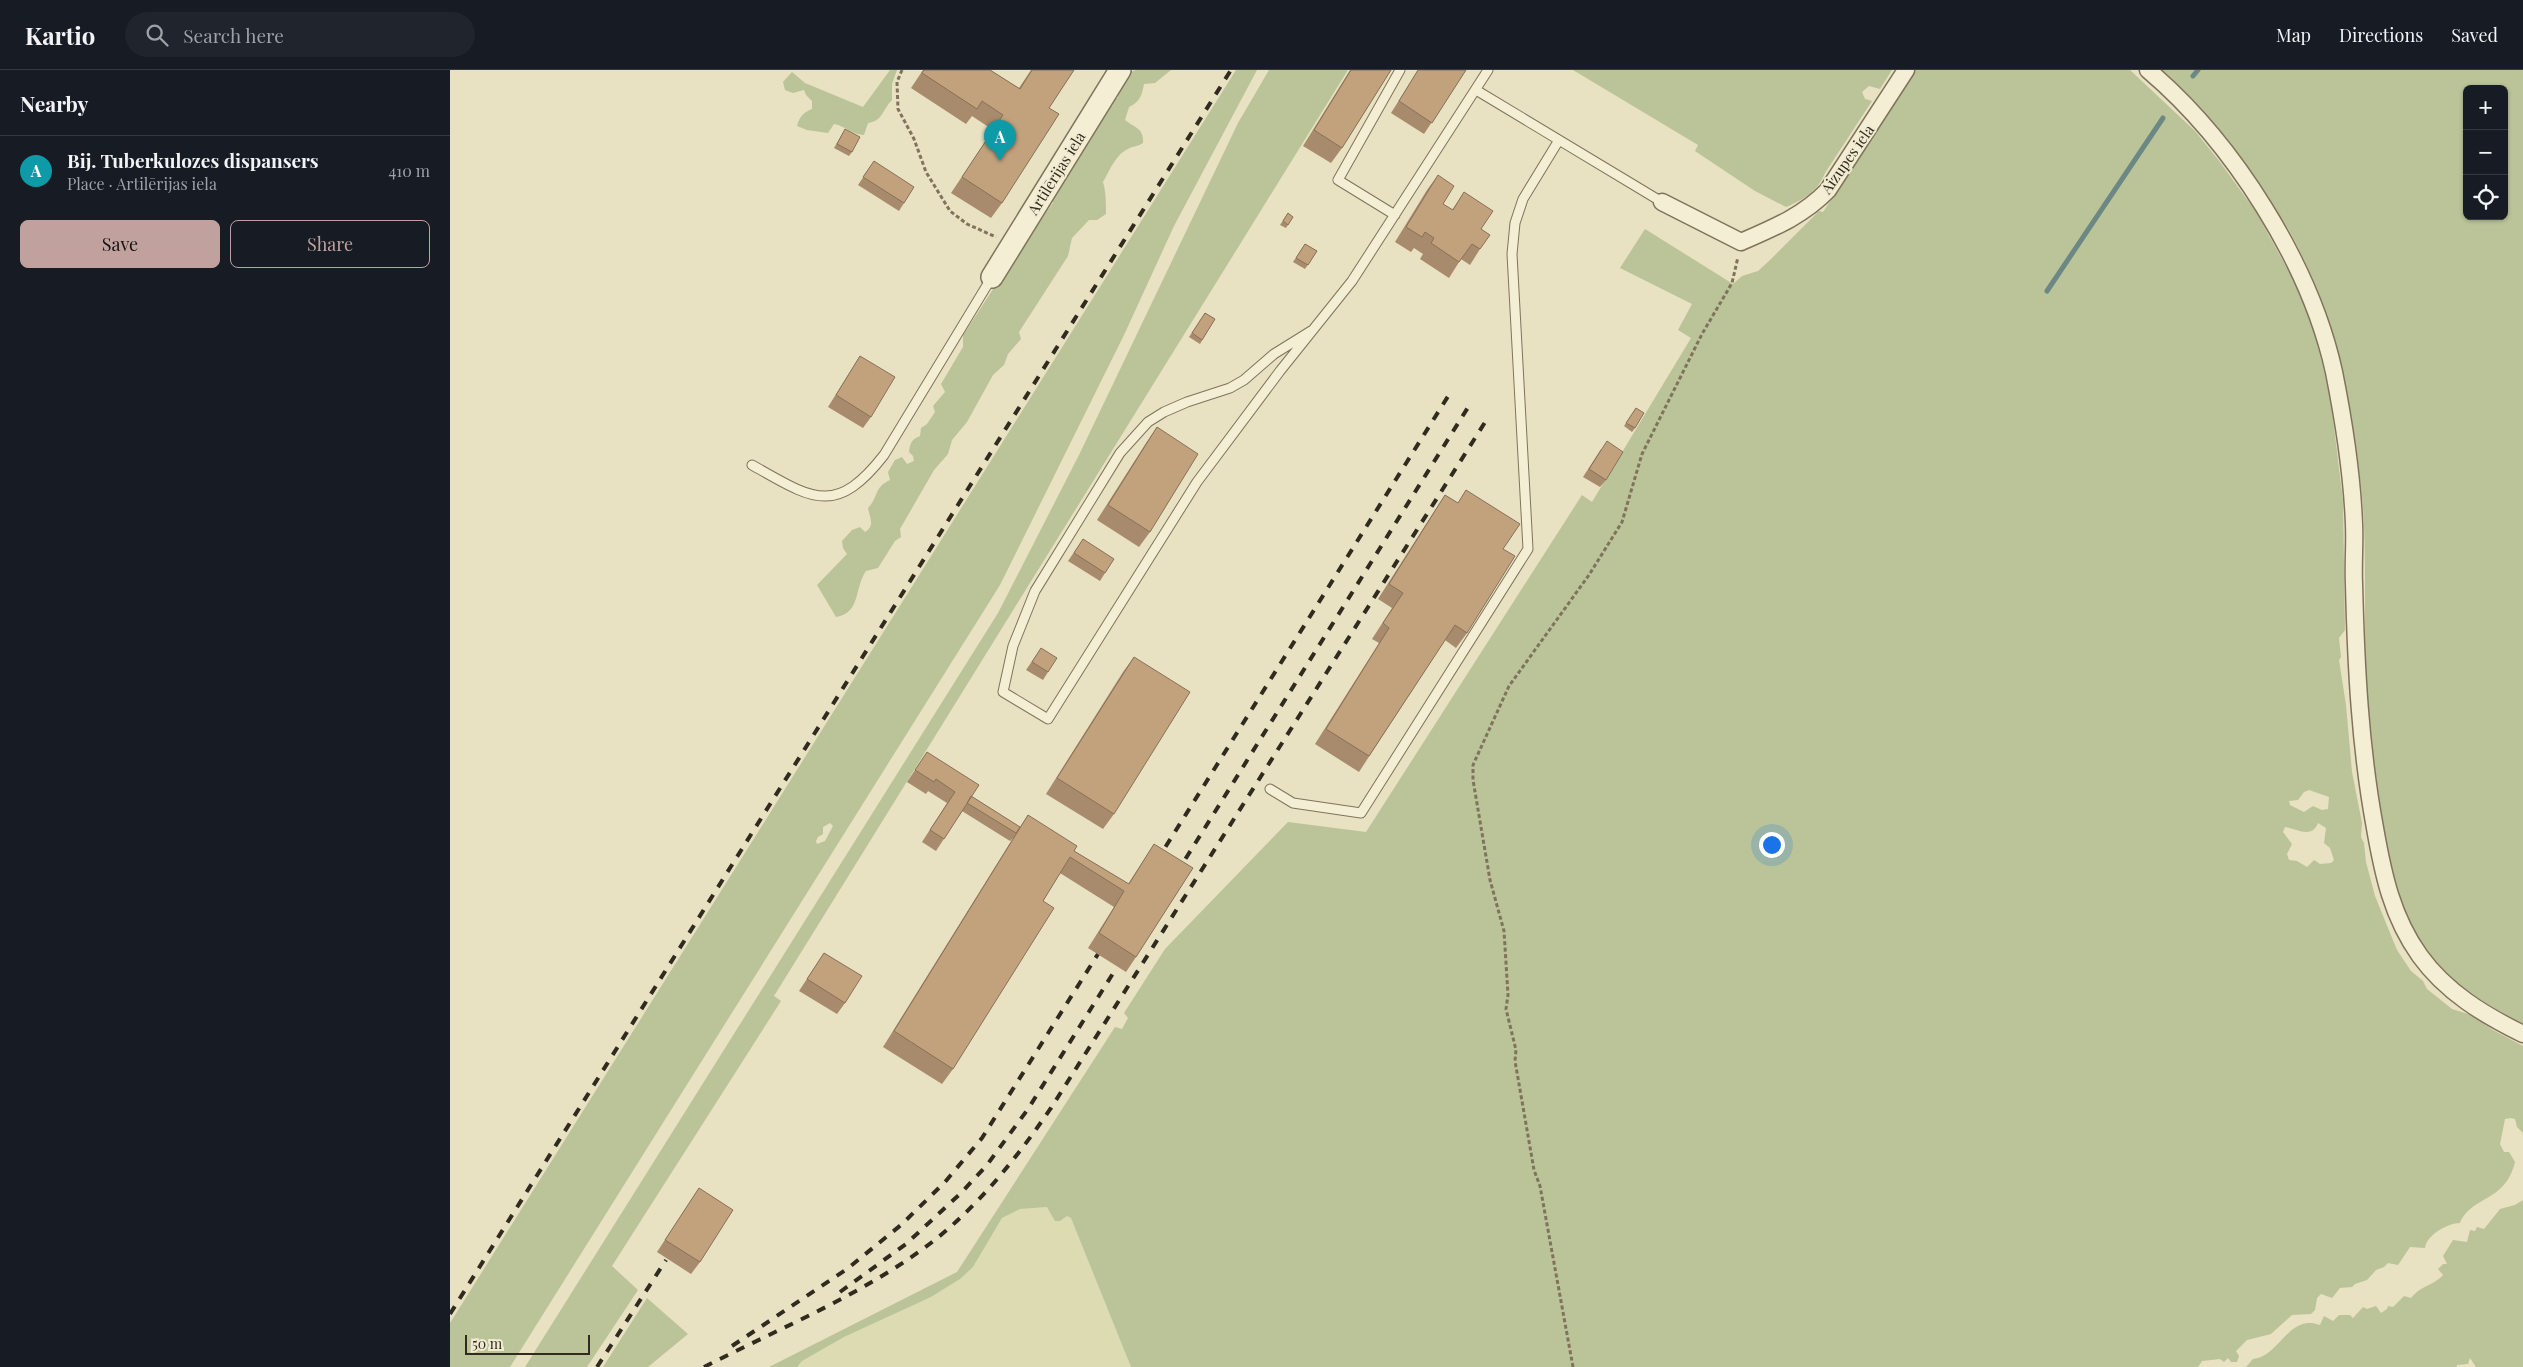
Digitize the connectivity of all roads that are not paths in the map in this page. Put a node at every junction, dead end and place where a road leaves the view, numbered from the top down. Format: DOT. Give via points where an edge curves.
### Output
graph roads {
  1 [pos="1120,70"];
  2 [pos="1400,70"];
  3 [pos="1488,70"];
  4 [pos="1906,70"];
  5 [pos="2148,70"];
  6 [pos="1476,90"];
  7 [pos="1559,140"];
  8 [pos="1662,202"];
  9 [pos="1395,215"];
  10 [pos="992,277"];
  11 [pos="1311,332"];
  12 [pos="752,465"];
  13 [pos="1270,789"];
  14 [pos="2523,1034"];
  1 -- 10 [label="street, Artilērijas iela"];
  2 -- 9 [label="lane" via="1338,180"];
  3 -- 6 [label="lane"];
  4 -- 8 [label="street, Aizupes iela" via="1828,190 1785,223 1741,242"];
  5 -- 14 [label="street" via="2183,103 2264,207 2301,275 2328,347 2353,499 2356,636 2365,767 2384,876 2394,907 2408,936 2436,975 2475,1008"];
  6 -- 7 [label="lane"];
  6 -- 9 [label="lane"];
  7 -- 8 [label="lane"];
  7 -- 13 [label="lane" via="1523,200 1515,223 1512,254 1528,549 1361,812 1293,803"];
  9 -- 11 [label="lane" via="1352,281"];
  10 -- 12 [label="lane" via="884,456 862,481 842,494 820,497 798,491"];
  11 -- 11 [label="lane" via="1197,482 1048,719 1003,692 1013,646 1035,591 1134,435 1164,412 1244,380 1274,354"];
}
